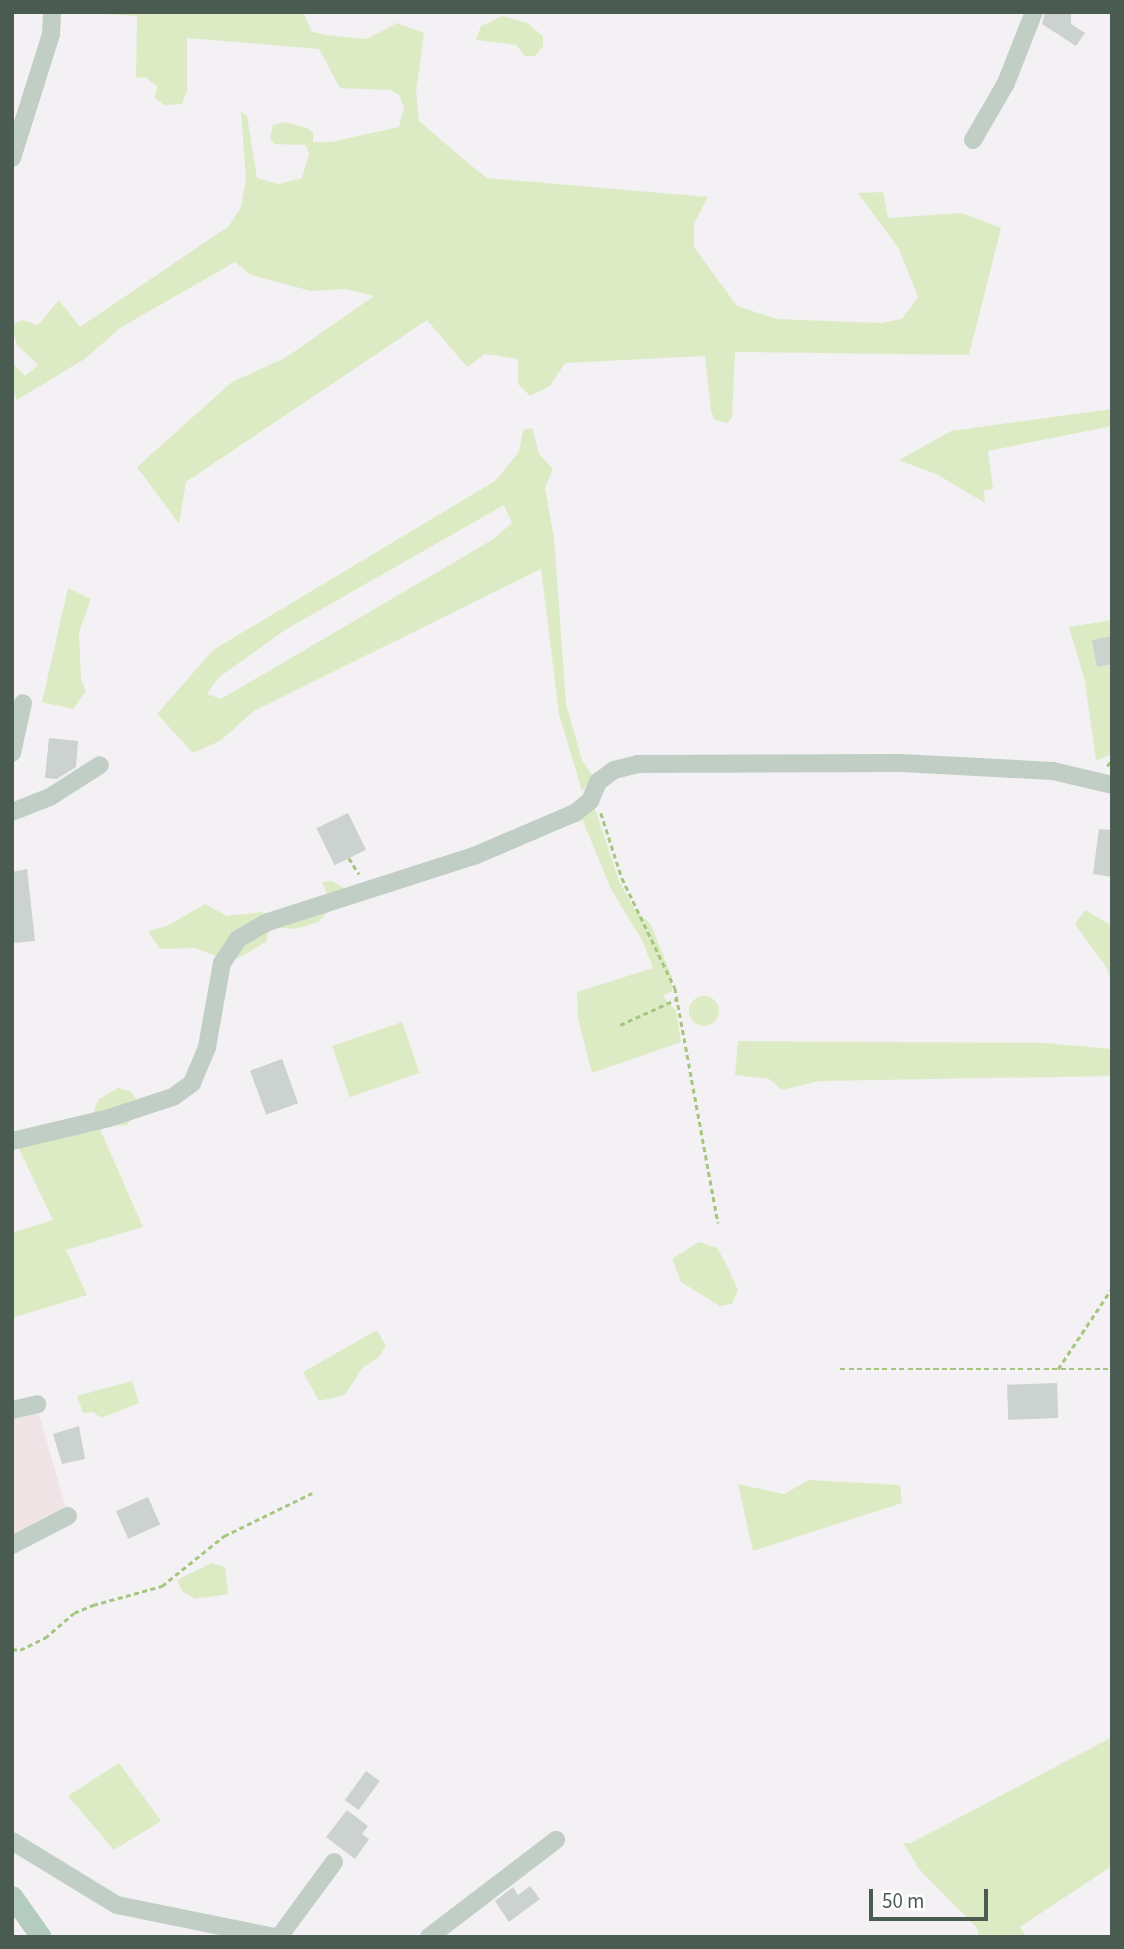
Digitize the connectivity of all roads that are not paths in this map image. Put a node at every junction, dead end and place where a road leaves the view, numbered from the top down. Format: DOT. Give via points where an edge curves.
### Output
graph roads {
  1 [pos="52,12"];
  2 [pos="1034,12"];
  3 [pos="973,140"];
  4 [pos="12,158"];
  5 [pos="23,703"];
  6 [pos="12,753"];
  7 [pos="100,765"];
  8 [pos="1112,785"];
  9 [pos="12,811"];
  10 [pos="12,1141"];
  11 [pos="37,1404"];
  12 [pos="12,1410"];
  13 [pos="68,1516"];
  14 [pos="12,1545"];
  15 [pos="556,1840"];
  16 [pos="12,1841"];
  17 [pos="334,1862"];
  18 [pos="12,1896"];
  19 [pos="41,1937"];
  20 [pos="274,1937"];
  21 [pos="279,1937"];
  22 [pos="429,1937"];
  1 -- 4 [label="street" via="51,34"];
  2 -- 3 [label="street" via="1006,83"];
  5 -- 6 [label="street"];
  7 -- 9 [label="street" via="50,797"];
  8 -- 10 [label="street" via="1053,771 901,763 678,763 614,770 598,782 591,798 575,813 474,856 268,922 238,939 222,963 207,1047 192,1083 173,1097 109,1118"];
  11 -- 12 [label="street"];
  13 -- 14 [label="street"];
  15 -- 22 [label="street"];
  16 -- 20 [label="street" via="117,1905"];
  17 -- 21 [label="street"];
  18 -- 19 [label="main road"];
}
